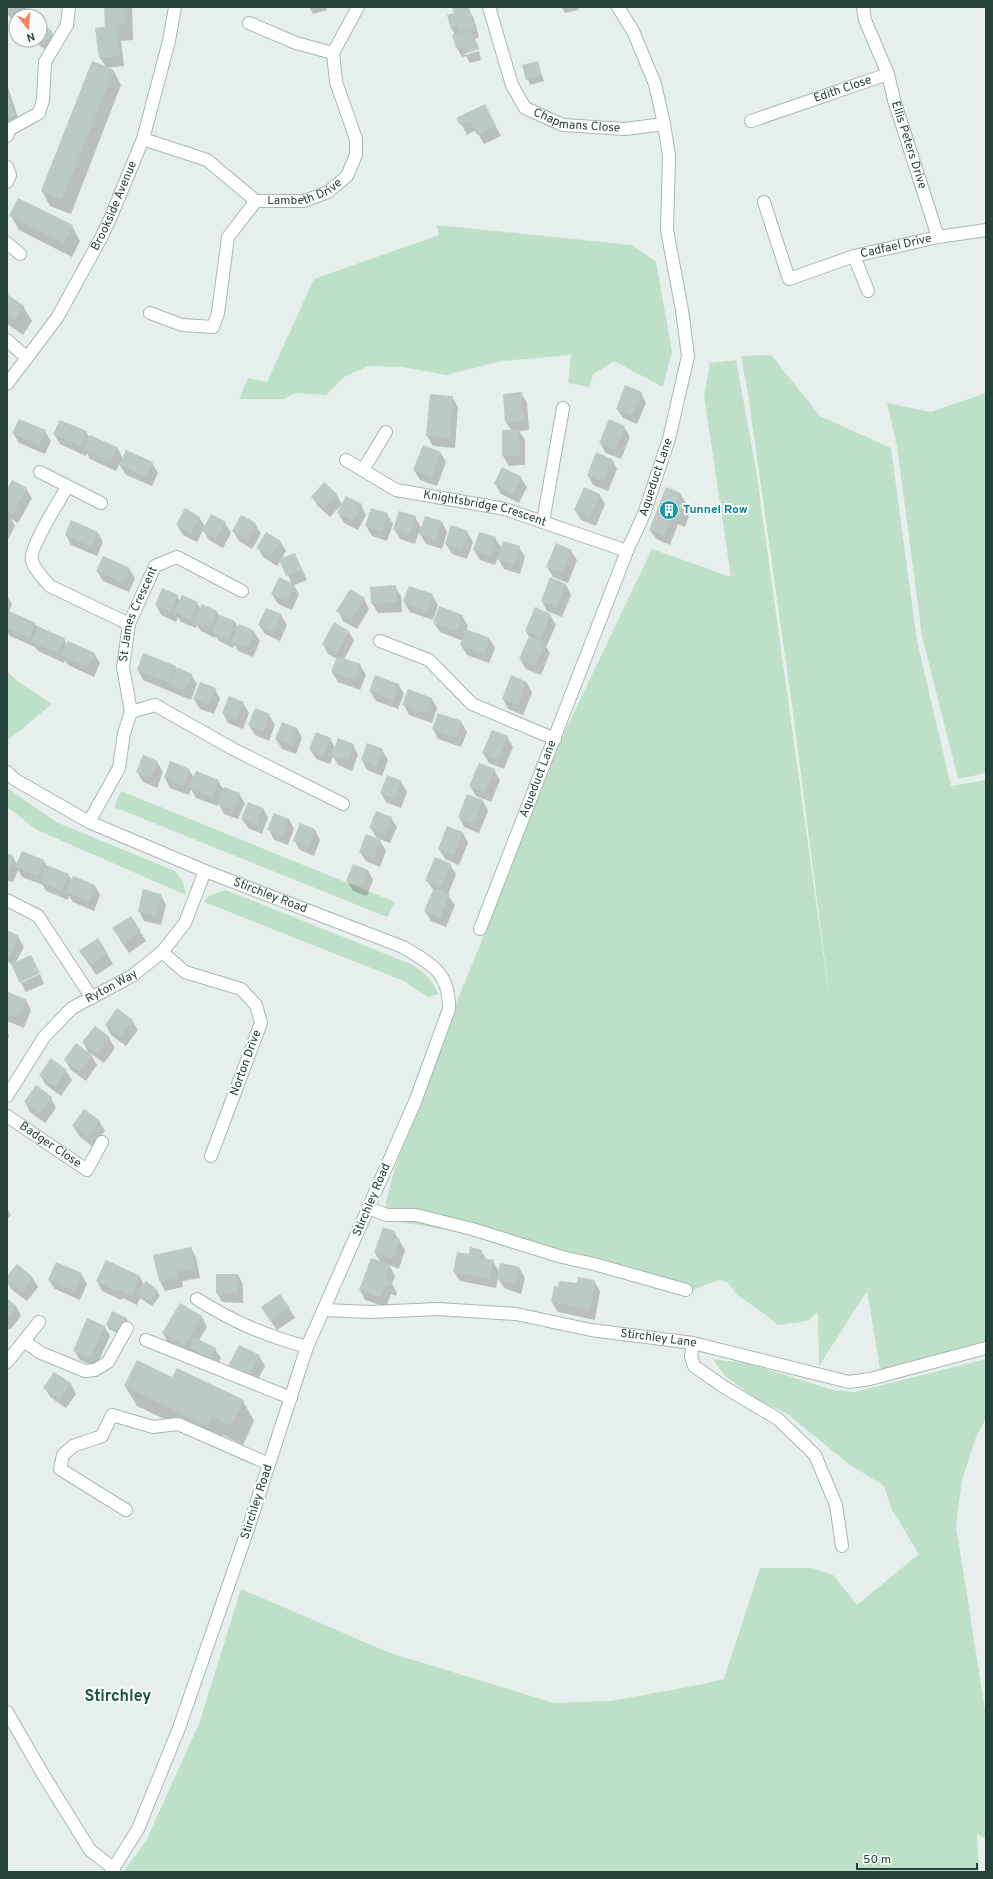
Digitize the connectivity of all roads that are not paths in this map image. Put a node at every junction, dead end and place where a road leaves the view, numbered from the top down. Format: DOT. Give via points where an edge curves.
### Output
graph roads {
  1 [pos="69,7"];
  2 [pos="175,7"];
  3 [pos="358,7"];
  4 [pos="490,7"];
  5 [pos="618,7"];
  6 [pos="863,7"];
  7 [pos="249,23"];
  8 [pos="333,53"];
  9 [pos="888,74"];
  10 [pos="751,121"];
  11 [pos="664,124"];
  12 [pos="7,136"];
  13 [pos="143,140"];
  14 [pos="7,167"];
  15 [pos="7,182"];
  16 [pos="256,201"];
  17 [pos="764,202"];
  18 [pos="986,230"];
  19 [pos="938,237"];
  20 [pos="7,243"];
  21 [pos="20,254"];
  22 [pos="854,256"];
  23 [pos="868,291"];
  24 [pos="150,313"];
  25 [pos="7,340"];
  26 [pos="27,358"];
  27 [pos="7,384"];
  28 [pos="563,408"];
  29 [pos="386,432"];
  30 [pos="346,460"];
  31 [pos="363,470"];
  32 [pos="40,472"];
  33 [pos="67,487"];
  34 [pos="101,503"];
  35 [pos="543,522"];
  36 [pos="627,551"];
  37 [pos="242,591"];
  38 [pos="130,624"];
  39 [pos="380,641"];
  40 [pos="131,712"];
  41 [pos="555,739"];
  42 [pos="7,772"];
  43 [pos="342,804"];
  44 [pos="89,822"];
  45 [pos="205,871"];
  46 [pos="7,900"];
  47 [pos="480,930"];
  48 [pos="162,952"];
  49 [pos="92,998"];
  50 [pos="7,1096"];
  51 [pos="7,1116"];
  52 [pos="102,1142"];
  53 [pos="211,1156"];
  54 [pos="368,1208"];
  55 [pos="686,1290"];
  56 [pos="197,1300"];
  57 [pos="324,1310"];
  58 [pos="39,1322"];
  59 [pos="127,1328"];
  60 [pos="146,1340"];
  61 [pos="24,1341"];
  62 [pos="693,1343"];
  63 [pos="307,1347"];
  64 [pos="986,1348"];
  65 [pos="7,1362"];
  66 [pos="290,1398"];
  67 [pos="269,1464"];
  68 [pos="126,1510"];
  69 [pos="842,1546"];
  70 [pos="7,1712"];
  71 [pos="112,1870"];
  1 -- 12 [label="street" via="67,25 45,62 44,100 39,113 10,129"];
  2 -- 13 [label="street, Brookside Avenue" via="169,41"];
  3 -- 8 [label="street"];
  4 -- 11 [label="street, Chapmans Close" via="512,85 525,108 563,125 625,129"];
  5 -- 11 [label="street, Aqueduct Lane" via="633,31 655,84"];
  6 -- 9 [label="street, Ellis Peters Drive" via="865,20"];
  7 -- 8 [label="street" via="296,43"];
  8 -- 16 [label="street, Lambeth Drive" via="336,82 356,139 356,155 347,176 328,192 304,201"];
  9 -- 10 [label="street, Edith Close"];
  9 -- 19 [label="street, Ellis Peters Drive"];
  11 -- 36 [label="street, Aqueduct Lane" via="669,156 667,230 688,356 669,439 644,514"];
  13 -- 16 [label="street" via="207,160"];
  13 -- 26 [label="street, Brookside Avenue" via="100,240 57,318"];
  14 -- 15 [label="street" via="10,175"];
  16 -- 24 [label="street, Lambeth Drive" via="228,237 218,313 212,327 182,325"];
  17 -- 22 [label="street, Cadfael Drive" via="789,279"];
  18 -- 19 [label="street"];
  19 -- 22 [label="street, Cadfael Drive"];
  20 -- 21 [label="street"];
  22 -- 23 [label="street, Cadfael Drive"];
  25 -- 26 [label="street"];
  26 -- 27 [label="street, Brookside Avenue"];
  28 -- 35 [label="street"];
  29 -- 31 [label="street"];
  30 -- 31 [label="street, Knightsbridge Crescent"];
  31 -- 35 [label="street, Knightsbridge Crescent" via="396,490 505,509"];
  32 -- 33 [label="street"];
  33 -- 34 [label="street"];
  33 -- 38 [label="street" via="33,548 32,560 50,586"];
  35 -- 36 [label="street, Knightsbridge Crescent"];
  36 -- 41 [label="street, Aqueduct Lane"];
  37 -- 38 [label="street, St James Crescent" via="177,557 156,566"];
  38 -- 40 [label="street, St James Crescent" via="123,666"];
  39 -- 41 [label="street" via="429,660 472,704"];
  40 -- 43 [label="street" via="155,705 233,749"];
  40 -- 44 [label="street, St James Crescent" via="124,733 119,768"];
  41 -- 47 [label="street, Aqueduct Lane"];
  42 -- 44 [label="street, Stirchley Road" via="14,779"];
  44 -- 45 [label="street, Stirchley Road"];
  45 -- 48 [label="street, Ryton Way" via="185,923"];
  45 -- 54 [label="street, Stirchley Road" via="403,947 431,964 443,977 449,994 449,1009 415,1102"];
  46 -- 49 [label="street" via="38,916"];
  48 -- 49 [label="street, Ryton Way" via="132,976"];
  48 -- 53 [label="street, Norton Drive" via="185,972 242,990 256,1005 261,1023"];
  49 -- 50 [label="street, Ryton Way" via="72,1008 44,1037"];
  51 -- 52 [label="street, Badger Close" via="87,1170"];
  54 -- 55 [label="street" via="387,1215 416,1215 472,1229 562,1257"];
  54 -- 57 [label="street, Stirchley Road"];
  56 -- 63 [label="street" via="236,1322 269,1336"];
  57 -- 62 [label="street, Stirchley Lane" via="370,1312 438,1309 516,1314 591,1330"];
  57 -- 63 [label="street, Stirchley Road"];
  58 -- 61 [label="street"];
  59 -- 61 [label="street" via="108,1362 96,1370 85,1371 54,1359"];
  60 -- 66 [label="street"];
  61 -- 65 [label="street"];
  62 -- 64 [label="street, Stirchley Lane" via="849,1382 870,1379"];
  62 -- 69 [label="street" via="691,1356 694,1366 778,1420 815,1455 836,1505"];
  63 -- 66 [label="street, Stirchley Road"];
  66 -- 67 [label="street, Stirchley Road"];
  67 -- 68 [label="street" via="178,1424 152,1427 112,1415 102,1436 73,1446 63,1455 60,1469"];
  67 -- 71 [label="street, Stirchley Road" via="178,1728 138,1828"];
  70 -- 71 [label="street" via="90,1850"];
}
